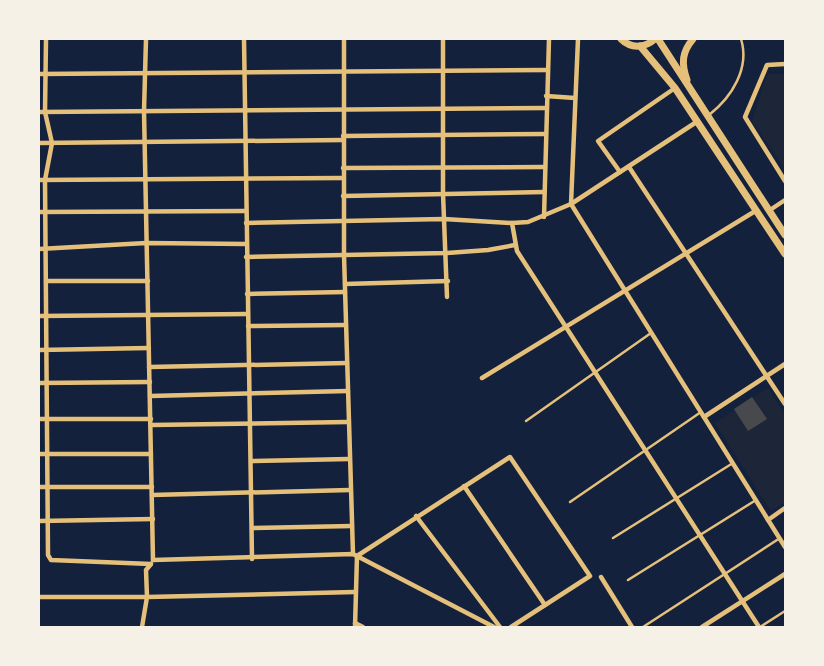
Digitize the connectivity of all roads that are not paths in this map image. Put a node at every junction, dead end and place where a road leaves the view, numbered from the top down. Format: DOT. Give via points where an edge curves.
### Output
graph roads {
  1 [pos="46,39"];
  2 [pos="146,39"];
  3 [pos="244,39"];
  4 [pos="344,39"];
  5 [pos="443,39"];
  6 [pos="549,39"];
  7 [pos="578,39"];
  8 [pos="621,39"];
  9 [pos="657,39"];
  10 [pos="693,39"];
  11 [pos="742,39"];
  12 [pos="640,46"];
  13 [pos="785,64"];
  14 [pos="548,70"];
  15 [pos="343,71"];
  16 [pos="145,72"];
  17 [pos="244,72"];
  18 [pos="443,72"];
  19 [pos="39,74"];
  20 [pos="46,74"];
  21 [pos="690,87"];
  22 [pos="676,88"];
  23 [pos="546,96"];
  24 [pos="575,98"];
  25 [pos="546,108"];
  26 [pos="443,109"];
  27 [pos="243,110"];
  28 [pos="342,110"];
  29 [pos="144,111"];
  30 [pos="39,112"];
  31 [pos="45,112"];
  32 [pos="709,115"];
  33 [pos="698,121"];
  34 [pos="545,134"];
  35 [pos="443,136"];
  36 [pos="343,138"];
  37 [pos="244,142"];
  38 [pos="39,143"];
  39 [pos="52,143"];
  40 [pos="145,143"];
  41 [pos="545,167"];
  42 [pos="630,167"];
  43 [pos="343,168"];
  44 [pos="444,168"];
  45 [pos="620,172"];
  46 [pos="343,178"];
  47 [pos="146,179"];
  48 [pos="245,179"];
  49 [pos="39,180"];
  50 [pos="45,180"];
  51 [pos="785,181"];
  52 [pos="544,192"];
  53 [pos="443,193"];
  54 [pos="343,196"];
  55 [pos="785,200"];
  56 [pos="571,204"];
  57 [pos="757,210"];
  58 [pos="770,210"];
  59 [pos="146,211"];
  60 [pos="245,211"];
  61 [pos="39,212"];
  62 [pos="46,212"];
  63 [pos="544,217"];
  64 [pos="444,219"];
  65 [pos="344,220"];
  66 [pos="246,223"];
  67 [pos="512,223"];
  68 [pos="785,235"];
  69 [pos="146,243"];
  70 [pos="246,244"];
  71 [pos="515,245"];
  72 [pos="39,249"];
  73 [pos="46,249"];
  74 [pos="446,253"];
  75 [pos="687,253"];
  76 [pos="785,254"];
  77 [pos="344,255"];
  78 [pos="246,257"];
  79 [pos="448,280"];
  80 [pos="46,281"];
  81 [pos="148,281"];
  82 [pos="345,284"];
  83 [pos="625,291"];
  84 [pos="345,292"];
  85 [pos="248,294"];
  86 [pos="447,297"];
  87 [pos="248,314"];
  88 [pos="148,315"];
  89 [pos="39,316"];
  90 [pos="47,316"];
  91 [pos="346,325"];
  92 [pos="248,326"];
  93 [pos="567,326"];
  94 [pos="651,333"];
  95 [pos="149,348"];
  96 [pos="39,350"];
  97 [pos="47,350"];
  98 [pos="347,363"];
  99 [pos="785,364"];
  100 [pos="248,365"];
  101 [pos="149,367"];
  102 [pos="596,371"];
  103 [pos="768,376"];
  104 [pos="482,378"];
  105 [pos="150,382"];
  106 [pos="39,383"];
  107 [pos="47,383"];
  108 [pos="348,391"];
  109 [pos="249,393"];
  110 [pos="150,396"];
  111 [pos="785,404"];
  112 [pos="702,415"];
  113 [pos="47,418"];
  114 [pos="39,419"];
  115 [pos="526,421"];
  116 [pos="151,422"];
  117 [pos="348,422"];
  118 [pos="250,423"];
  119 [pos="646,451"];
  120 [pos="39,454"];
  121 [pos="48,454"];
  122 [pos="151,454"];
  123 [pos="349,459"];
  124 [pos="251,461"];
  125 [pos="733,463"];
  126 [pos="464,486"];
  127 [pos="39,487"];
  128 [pos="48,487"];
  129 [pos="152,487"];
  130 [pos="350,490"];
  131 [pos="251,492"];
  132 [pos="152,495"];
  133 [pos="676,498"];
  134 [pos="756,500"];
  135 [pos="570,502"];
  136 [pos="785,508"];
  137 [pos="416,516"];
  138 [pos="152,519"];
  139 [pos="768,520"];
  140 [pos="39,521"];
  141 [pos="48,521"];
  142 [pos="352,526"];
  143 [pos="252,528"];
  144 [pos="701,536"];
  145 [pos="613,538"];
  146 [pos="780,538"];
  147 [pos="785,547"];
  148 [pos="355,555"];
  149 [pos="252,559"];
  150 [pos="152,562"];
  151 [pos="725,574"];
  152 [pos="785,574"];
  153 [pos="601,577"];
  154 [pos="628,580"];
  155 [pos="355,592"];
  156 [pos="39,597"];
  157 [pos="147,597"];
  158 [pos="743,602"];
  159 [pos="545,606"];
  160 [pos="785,611"];
  161 [pos="355,625"];
  162 [pos="142,627"];
  163 [pos="363,627"];
  164 [pos="494,627"];
  165 [pos="500,627"];
  166 [pos="511,627"];
  167 [pos="632,627"];
  168 [pos="643,627"];
  169 [pos="702,627"];
  170 [pos="759,627"];
  1 -- 20 [label="street"];
  2 -- 16 [label="street"];
  3 -- 17 [label="street"];
  4 -- 15 [label="street"];
  5 -- 18 [label="street"];
  6 -- 14 [label="street"];
  7 -- 24 [label="street"];
  8 -- 12 [label="main road"];
  9 -- 12 [label="main road"];
  9 -- 21 [label="main road"];
  10 -- 21 [label="main road" via="683,54"];
  11 -- 32 [label="lane" via="746,53 737,81 724,103"];
  12 -- 22 [label="main road"];
  13 -- 51 [label="street" via="767,65 745,117"];
  14 -- 18 [label="street"];
  14 -- 23 [label="street"];
  15 -- 17 [label="street"];
  15 -- 18 [label="street"];
  15 -- 28 [label="street"];
  16 -- 17 [label="street"];
  16 -- 20 [label="street"];
  16 -- 29 [label="street"];
  17 -- 27 [label="street"];
  18 -- 26 [label="street"];
  19 -- 20 [label="street"];
  20 -- 31 [label="street"];
  21 -- 32 [label="main road"];
  22 -- 33 [label="main road"];
  22 -- 45 [label="street" via="598,141"];
  23 -- 24 [label="street"];
  23 -- 25 [label="street"];
  24 -- 56 [label="street"];
  25 -- 26 [label="street"];
  25 -- 34 [label="street"];
  26 -- 28 [label="street"];
  26 -- 35 [label="street"];
  27 -- 28 [label="street"];
  27 -- 29 [label="street"];
  27 -- 37 [label="street"];
  28 -- 36 [label="street"];
  29 -- 31 [label="street"];
  29 -- 40 [label="street"];
  30 -- 31 [label="street"];
  31 -- 39 [label="street"];
  32 -- 58 [label="main road"];
  33 -- 42 [label="street"];
  33 -- 57 [label="main road"];
  34 -- 35 [label="street"];
  34 -- 41 [label="street"];
  35 -- 36 [label="street"];
  35 -- 44 [label="street"];
  36 -- 37 [label="street"];
  36 -- 43 [label="street"];
  37 -- 40 [label="street"];
  37 -- 48 [label="street"];
  38 -- 39 [label="street"];
  39 -- 40 [label="street"];
  39 -- 50 [label="street"];
  40 -- 47 [label="street"];
  41 -- 44 [label="street"];
  41 -- 52 [label="street"];
  42 -- 45 [label="street"];
  42 -- 75 [label="street"];
  43 -- 44 [label="street"];
  43 -- 46 [label="street"];
  44 -- 53 [label="street"];
  45 -- 56 [label="street"];
  46 -- 48 [label="street"];
  46 -- 54 [label="street"];
  47 -- 48 [label="street"];
  47 -- 50 [label="street"];
  47 -- 59 [label="street"];
  48 -- 60 [label="street"];
  49 -- 50 [label="street"];
  50 -- 62 [label="street"];
  52 -- 53 [label="street"];
  52 -- 63 [label="street"];
  53 -- 54 [label="street"];
  53 -- 64 [label="street"];
  54 -- 65 [label="street"];
  55 -- 58 [label="street"];
  56 -- 63 [label="street"];
  56 -- 83 [label="street"];
  57 -- 75 [label="street"];
  57 -- 76 [label="main road"];
  58 -- 68 [label="main road"];
  59 -- 60 [label="street"];
  59 -- 62 [label="street"];
  59 -- 69 [label="street"];
  60 -- 66 [label="street"];
  61 -- 62 [label="street"];
  62 -- 73 [label="street"];
  63 -- 67 [label="street"];
  64 -- 65 [label="street"];
  64 -- 67 [label="street"];
  64 -- 74 [label="street"];
  65 -- 66 [label="street"];
  65 -- 77 [label="street"];
  66 -- 70 [label="street"];
  67 -- 71 [label="street"];
  69 -- 70 [label="street"];
  69 -- 73 [label="street"];
  69 -- 81 [label="street"];
  70 -- 78 [label="street"];
  71 -- 74 [label="street"];
  71 -- 93 [label="street"];
  72 -- 73 [label="street"];
  73 -- 80 [label="street"];
  74 -- 77 [label="street"];
  74 -- 79 [label="street"];
  75 -- 83 [label="street"];
  75 -- 103 [label="street"];
  77 -- 78 [label="street"];
  77 -- 82 [label="street"];
  78 -- 85 [label="street"];
  79 -- 82 [label="street"];
  79 -- 86 [label="street"];
  80 -- 81 [label="street"];
  80 -- 90 [label="street"];
  81 -- 88 [label="street"];
  82 -- 84 [label="street"];
  83 -- 93 [label="street"];
  83 -- 94 [label="street"];
  84 -- 85 [label="street"];
  84 -- 91 [label="street"];
  85 -- 87 [label="street"];
  87 -- 88 [label="street"];
  87 -- 92 [label="street"];
  88 -- 90 [label="street"];
  88 -- 95 [label="street"];
  89 -- 90 [label="street"];
  90 -- 97 [label="street"];
  91 -- 92 [label="street"];
  91 -- 98 [label="street"];
  92 -- 100 [label="street"];
  93 -- 102 [label="street"];
  93 -- 104 [label="street"];
  94 -- 102 [label="lane"];
  94 -- 112 [label="street"];
  95 -- 97 [label="street"];
  95 -- 101 [label="street"];
  96 -- 97 [label="street"];
  97 -- 107 [label="street"];
  98 -- 100 [label="street"];
  98 -- 108 [label="street"];
  99 -- 103 [label="street"];
  100 -- 101 [label="street"];
  100 -- 109 [label="street"];
  101 -- 105 [label="street"];
  102 -- 115 [label="lane"];
  102 -- 119 [label="street"];
  103 -- 111 [label="street"];
  103 -- 112 [label="street"];
  105 -- 107 [label="street"];
  105 -- 110 [label="street"];
  106 -- 107 [label="street"];
  107 -- 113 [label="street"];
  108 -- 109 [label="street"];
  108 -- 117 [label="street"];
  109 -- 110 [label="street"];
  109 -- 118 [label="street"];
  110 -- 116 [label="street"];
  112 -- 119 [label="lane"];
  112 -- 125 [label="street"];
  113 -- 114 [label="street"];
  113 -- 116 [label="street"];
  113 -- 121 [label="street"];
  116 -- 118 [label="street"];
  116 -- 122 [label="street"];
  117 -- 118 [label="street"];
  117 -- 123 [label="street"];
  118 -- 124 [label="street"];
  119 -- 133 [label="street"];
  119 -- 135 [label="lane"];
  120 -- 121 [label="street"];
  121 -- 122 [label="street"];
  121 -- 128 [label="street"];
  122 -- 129 [label="street"];
  123 -- 124 [label="street"];
  123 -- 130 [label="street"];
  124 -- 131 [label="street"];
  125 -- 133 [label="lane"];
  125 -- 134 [label="street"];
  126 -- 137 [label="street"];
  126 -- 159 [label="street"];
  126 -- 159 [label="street" via="510,457 516,465 590,576"];
  127 -- 128 [label="street"];
  128 -- 129 [label="street"];
  128 -- 141 [label="street"];
  129 -- 132 [label="street"];
  130 -- 131 [label="street"];
  130 -- 142 [label="street"];
  131 -- 132 [label="street"];
  131 -- 143 [label="street"];
  132 -- 138 [label="street"];
  133 -- 144 [label="street"];
  133 -- 145 [label="lane"];
  134 -- 139 [label="street"];
  134 -- 144 [label="lane"];
  136 -- 139 [label="street"];
  137 -- 148 [label="street"];
  137 -- 165 [label="street"];
  138 -- 141 [label="street"];
  138 -- 150 [label="street"];
  139 -- 146 [label="street"];
  140 -- 141 [label="street"];
  141 -- 150 [label="street" via="48,555 51,560"];
  142 -- 143 [label="street"];
  142 -- 148 [label="street"];
  143 -- 149 [label="street"];
  144 -- 151 [label="street"];
  144 -- 154 [label="lane"];
  146 -- 147 [label="street"];
  146 -- 151 [label="lane"];
  148 -- 149 [label="street"];
  148 -- 155 [label="street"];
  148 -- 164 [label="street"];
  149 -- 150 [label="street"];
  150 -- 157 [label="street" via="146,570"];
  151 -- 158 [label="street"];
  151 -- 168 [label="lane"];
  152 -- 158 [label="street"];
  153 -- 167 [label="street"];
  155 -- 157 [label="street"];
  155 -- 161 [label="street"];
  156 -- 157 [label="street"];
  157 -- 162 [label="street"];
  158 -- 169 [label="street"];
  158 -- 170 [label="street"];
  159 -- 166 [label="street"];
  160 -- 170 [label="lane"];
  161 -- 163 [label="street"];
}
